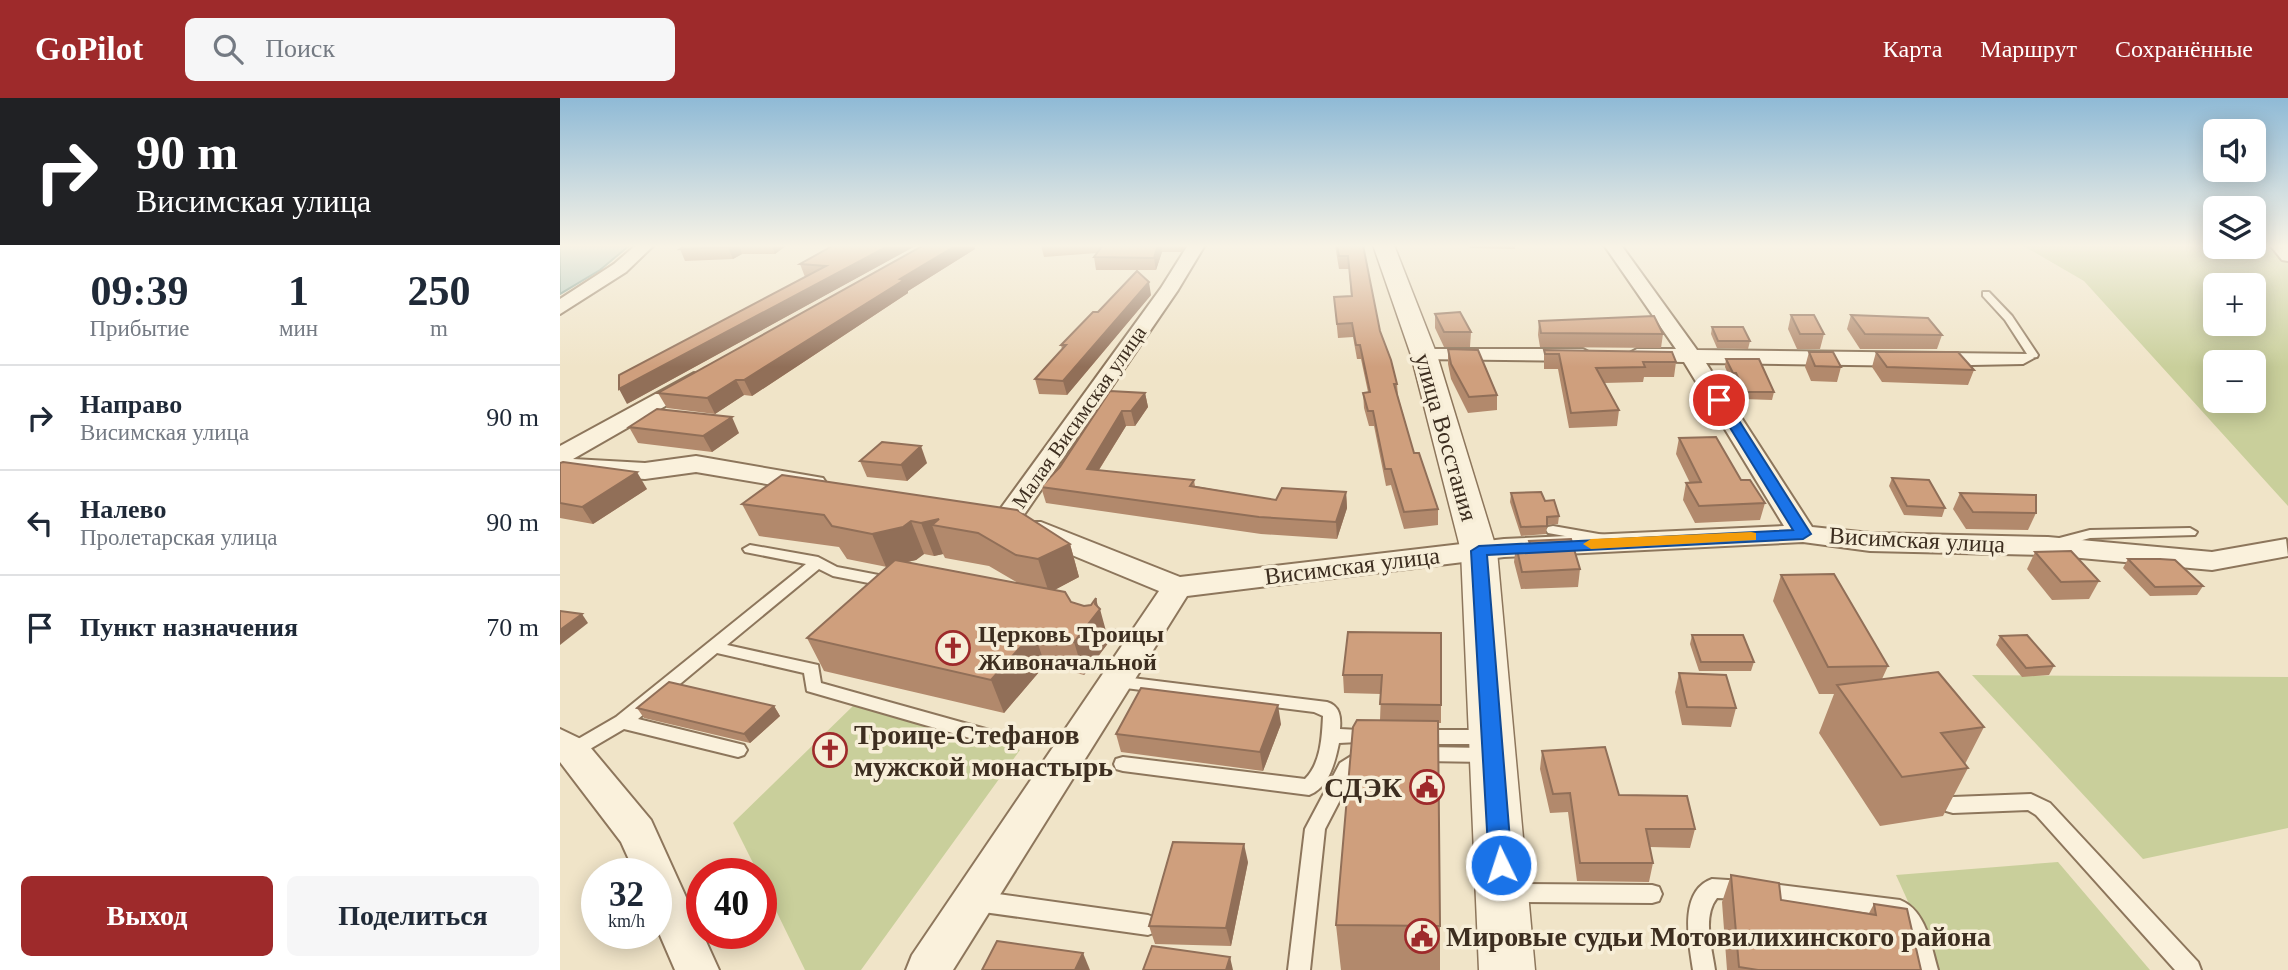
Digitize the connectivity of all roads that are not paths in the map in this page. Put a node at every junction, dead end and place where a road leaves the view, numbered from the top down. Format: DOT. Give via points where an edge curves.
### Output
graph roads {
  1 [pos="593,286"];
  2 [pos="1172,286"];
  3 [pos="1398,286"];
  4 [pos="1641,286"];
  5 [pos="1986,294"];
  6 [pos="560,308"];
  7 [pos="1424,355"];
  8 [pos="1692,356"];
  9 [pos="2023,358"];
  10 [pos="708,372"];
  11 [pos="560,456"];
  12 [pos="560,466"];
  13 [pos="845,490"];
  14 [pos="994,516"];
  15 [pos="1553,530"];
  16 [pos="2190,531"];
  17 [pos="1803,534"];
  18 [pos="1617,543"];
  19 [pos="2048,545"];
  20 [pos="2286,548"];
  21 [pos="750,549"];
  22 [pos="1479,551"];
  23 [pos="818,562"];
  24 [pos="1177,587"];
  25 [pos="892,594"];
  26 [pos="713,647"];
  27 [pos="1115,682"];
  28 [pos="622,722"];
  29 [pos="1329,736"];
  30 [pos="994,738"];
  31 [pos="1493,746"];
  32 [pos="566,747"];
  33 [pos="738,750"];
  34 [pos="1123,764"];
  35 [pos="1953,805"];
  36 [pos="649,858"];
  37 [pos="1503,893"];
  38 [pos="1651,894"];
  39 [pos="974,901"];
  40 [pos="672,911"];
  41 [pos="1148,925"];
  42 [pos="697,970"];
  43 [pos="929,970"];
  44 [pos="1300,970"];
  45 [pos="1507,970"];
  46 [pos="1704,970"];
  47 [pos="1927,970"];
  48 [pos="2190,970"];
  1 -- 6 [label="street"];
  2 -- 14 [label="street, Малая Висимская улица"];
  3 -- 7 [label="street, улица Восстания"];
  4 -- 8 [label="street"];
  5 -- 9 [label="lane" via="2009,318 2033,355"];
  7 -- 8 [label="street"];
  7 -- 22 [label="street, улица Восстания"];
  8 -- 9 [label="street"];
  8 -- 17 [label="street"];
  10 -- 11 [label="street"];
  12 -- 13 [label="street" via="645,471 696,464"];
  14 -- 24 [label="street, Висимская улица"];
  15 -- 18 [label="lane" via="1603,536"];
  16 -- 19 [label="lane" via="2090,534"];
  17 -- 18 [label="street, Висимская улица"];
  17 -- 19 [label="street, Висимская улица" via="1870,541"];
  18 -- 22 [label="street, Висимская улица"];
  19 -- 20 [label="street, Висимская улица" via="2212,561"];
  21 -- 23 [label="lane"];
  22 -- 24 [label="street, Висимская улица"];
  22 -- 31 [label="street, улица Восстания"];
  23 -- 25 [label="lane" via="833,571 902,585"];
  23 -- 26 [label="lane"];
  24 -- 27 [label="street" via="1129,638"];
  26 -- 28 [label="lane"];
  26 -- 30 [label="lane" via="817,664 813,687"];
  27 -- 29 [label="lane" via="1327,708 1332,715"];
  27 -- 39 [label="street"];
  28 -- 32 [label="lane"];
  28 -- 33 [label="lane"];
  29 -- 31 [label="lane"];
  29 -- 34 [label="lane" via="1321,773 1309,786"];
  31 -- 37 [label="street, улица Восстания"];
  31 -- 44 [label="lane" via="1361,755 1353,760 1315,829"];
  32 -- 36 [label="street" via="637,832"];
  35 -- 48 [label="lane" via="2031,802 2043,809"];
  37 -- 38 [label="lane"];
  37 -- 45 [label="street, улица Восстания"];
  39 -- 41 [label="lane"];
  39 -- 43 [label="street"];
  40 -- 42 [label="street"];
  46 -- 47 [label="lane" via="1698,914 1702,898 1712,888 1727,888 1900,910 1914,927"];
}
